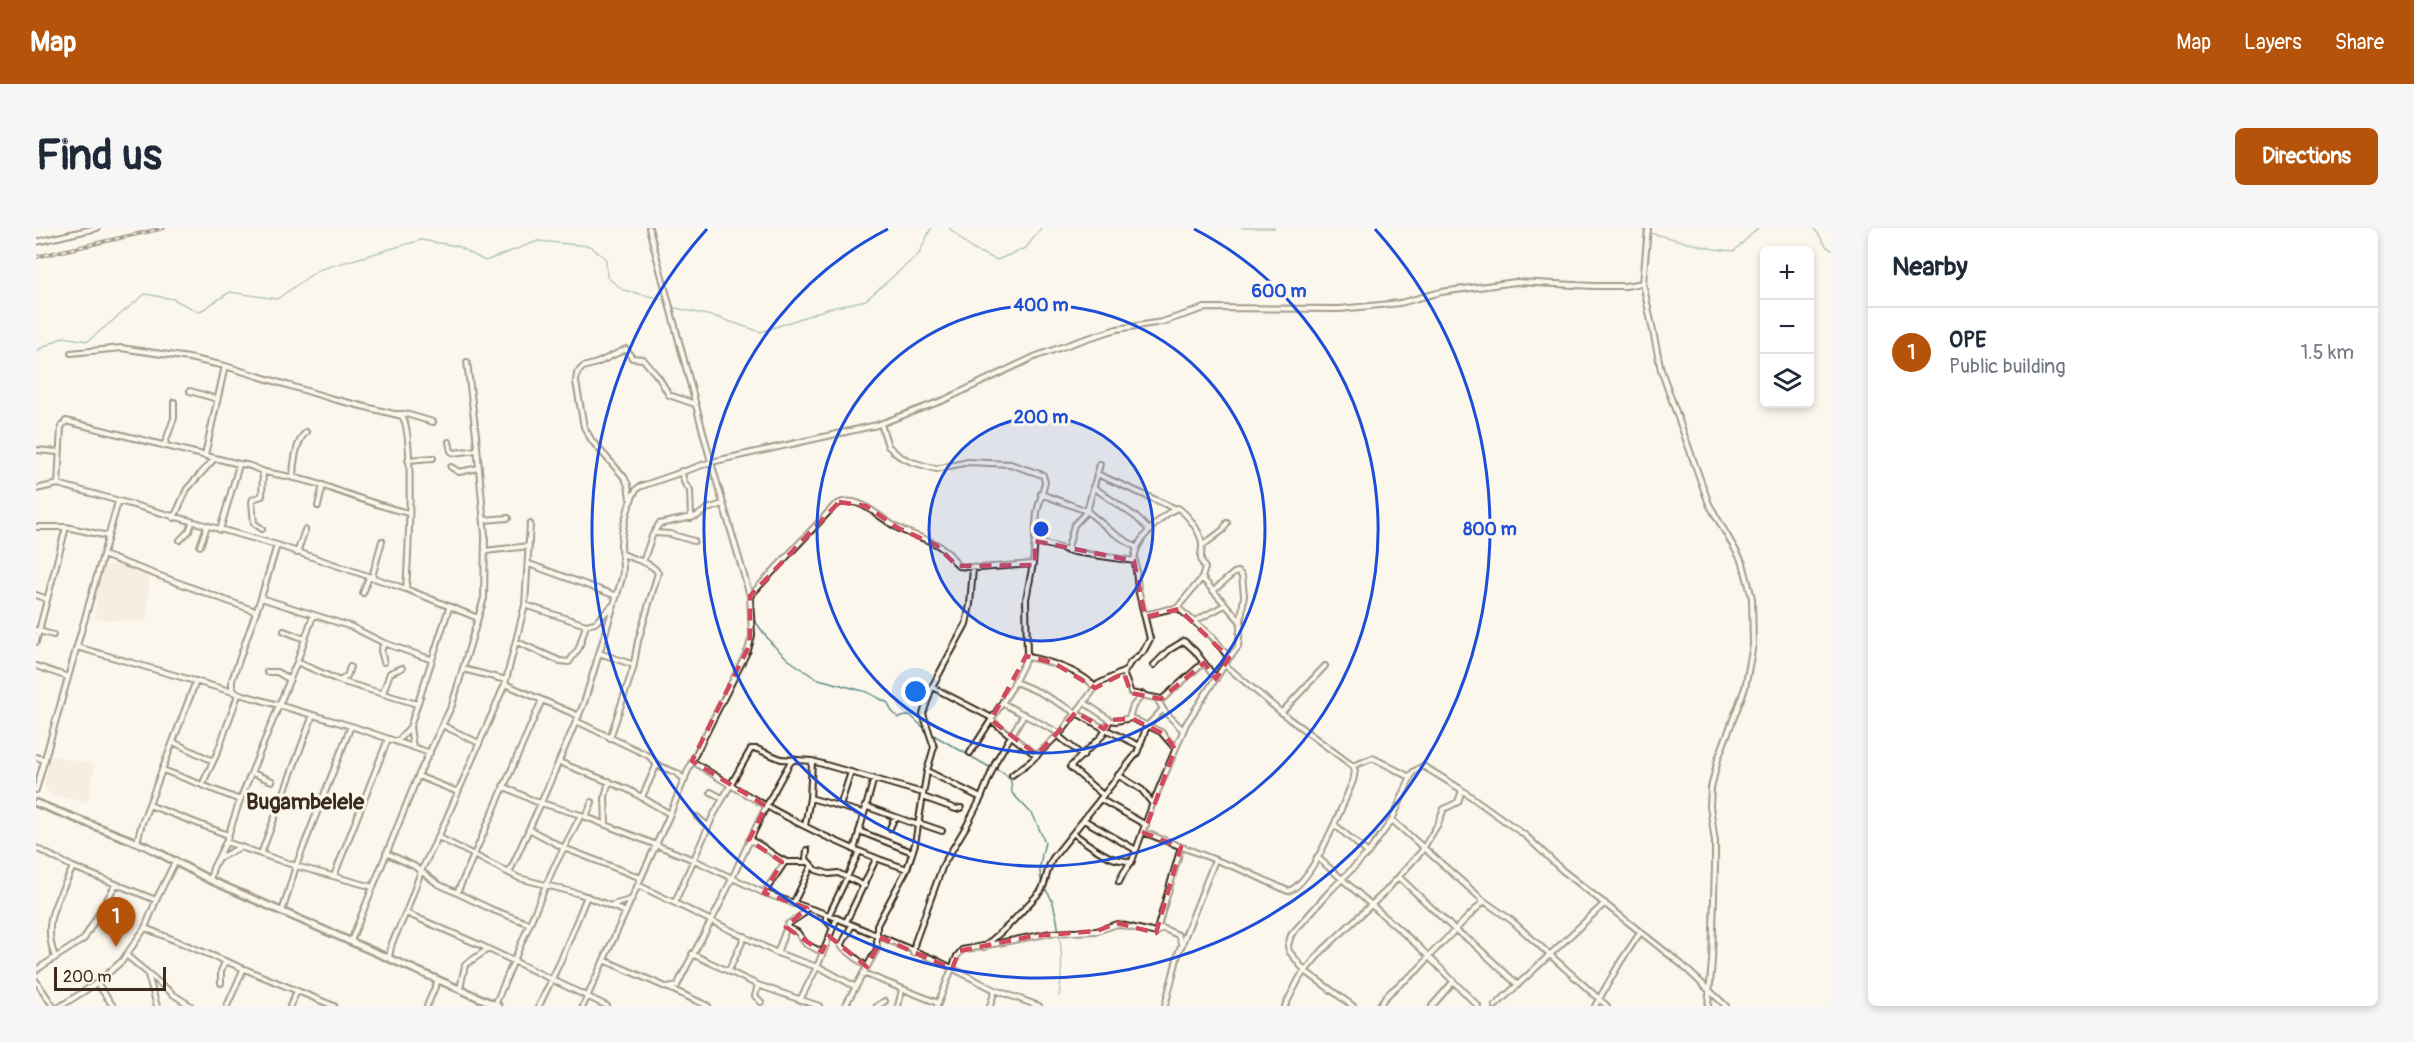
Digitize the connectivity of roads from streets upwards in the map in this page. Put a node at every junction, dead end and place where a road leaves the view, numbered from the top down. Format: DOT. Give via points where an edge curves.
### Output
graph roads {
  1 [pos="98,228"];
  2 [pos="649,228"];
  3 [pos="1648,228"];
  4 [pos="36,242"];
  5 [pos="1643,283"];
  6 [pos="71,353"];
  7 [pos="467,362"];
  8 [pos="225,366"];
  9 [pos="190,392"];
  10 [pos="217,399"];
  11 [pos="174,402"];
  12 [pos="695,404"];
  13 [pos="398,415"];
  14 [pos="433,422"];
  15 [pos="881,424"];
  16 [pos="306,432"];
  17 [pos="449,442"];
  18 [pos="164,446"];
  19 [pos="36,450"];
  20 [pos="477,450"];
  21 [pos="59,452"];
  22 [pos="205,454"];
  23 [pos="215,458"];
  24 [pos="433,458"];
  25 [pos="408,460"];
  26 [pos="711,462"];
  27 [pos="239,464"];
  28 [pos="1100,464"];
  29 [pos="451,467"];
  30 [pos="479,468"];
  31 [pos="263,471"];
  32 [pos="681,471"];
  33 [pos="1097,474"];
  34 [pos="293,478"];
  35 [pos="58,484"];
  36 [pos="322,485"];
  37 [pos="1094,487"];
  38 [pos="36,489"];
  39 [pos="1041,494"];
  40 [pos="118,502"];
  41 [pos="630,502"];
  42 [pos="723,504"];
  43 [pos="318,506"];
  44 [pos="1174,508"];
  45 [pos="1087,511"];
  46 [pos="408,513"];
  47 [pos="174,518"];
  48 [pos="508,518"];
  49 [pos="691,518"];
  50 [pos="484,520"];
  51 [pos="192,523"];
  52 [pos="1227,523"];
  53 [pos="530,524"];
  54 [pos="207,526"];
  55 [pos="36,527"];
  56 [pos="66,527"];
  57 [pos="262,529"];
  58 [pos="220,530"];
  59 [pos="305,530"];
  60 [pos="1150,531"];
  61 [pos="653,533"];
  62 [pos="108,536"];
  63 [pos="180,540"];
  64 [pos="382,541"];
  65 [pos="694,541"];
  66 [pos="1035,541"];
  67 [pos="277,545"];
  68 [pos="200,546"];
  69 [pos="528,546"];
  70 [pos="1202,546"];
  71 [pos="1137,548"];
  72 [pos="485,550"];
  73 [pos="1067,551"];
  74 [pos="297,553"];
  75 [pos="623,554"];
  76 [pos="103,555"];
  77 [pos="1134,561"];
  78 [pos="643,562"];
  79 [pos="528,564"];
  80 [pos="1033,564"];
  81 [pos="973,568"];
  82 [pos="371,577"];
  83 [pos="1202,578"];
  84 [pos="406,589"];
  85 [pos="1213,591"];
  86 [pos="363,592"];
  87 [pos="36,595"];
  88 [pos="617,596"];
  89 [pos="750,596"];
  90 [pos="47,598"];
  91 [pos="261,598"];
  92 [pos="614,604"];
  93 [pos="525,605"];
  94 [pos="1225,605"];
  95 [pos="448,608"];
  96 [pos="1177,608"];
  97 [pos="255,611"];
  98 [pos="1144,614"];
  99 [pos="313,616"];
  100 [pos="478,618"];
  101 [pos="1195,621"];
  102 [pos="1242,622"];
  103 [pos="586,626"];
  104 [pos="37,630"];
  105 [pos="284,631"];
  106 [pos="53,635"];
  107 [pos="305,639"];
  108 [pos="36,642"];
  109 [pos="517,642"];
  110 [pos="384,643"];
  111 [pos="77,647"];
  112 [pos="599,653"];
  113 [pos="1027,657"];
  114 [pos="1228,658"];
  115 [pos="430,659"];
  116 [pos="297,662"];
  117 [pos="384,662"];
  118 [pos="1203,663"];
  119 [pos="634,664"];
  120 [pos="1154,665"];
  121 [pos="1225,665"];
  122 [pos="36,666"];
  123 [pos="1325,666"];
  124 [pos="351,667"];
  125 [pos="402,668"];
  126 [pos="464,669"];
  127 [pos="267,672"];
  128 [pos="1123,673"];
  129 [pos="68,677"];
  130 [pos="289,679"];
  131 [pos="1216,679"];
  132 [pos="196,681"];
  133 [pos="340,681"];
  134 [pos="505,682"];
  135 [pos="1015,682"];
  136 [pos="231,684"];
  137 [pos="933,687"];
  138 [pos="1095,688"];
  139 [pos="226,690"];
  140 [pos="383,693"];
  141 [pos="1143,694"];
  142 [pos="238,695"];
  143 [pos="1161,699"];
  144 [pos="542,700"];
  145 [pos="1002,703"];
  146 [pos="1084,703"];
  147 [pos="417,704"];
  148 [pos="280,706"];
  149 [pos="1162,709"];
  150 [pos="1076,712"];
  151 [pos="1281,712"];
  152 [pos="1023,714"];
  153 [pos="314,715"];
  154 [pos="579,716"];
  155 [pos="1129,718"];
  156 [pos="991,719"];
  157 [pos="1110,720"];
  158 [pos="576,721"];
  159 [pos="351,726"];
  160 [pos="444,726"];
  161 [pos="1147,726"];
  162 [pos="410,728"];
  163 [pos="1105,729"];
  164 [pos="1183,730"];
  165 [pos="1059,734"];
  166 [pos="1011,736"];
  167 [pos="610,738"];
  168 [pos="388,739"];
  169 [pos="173,742"];
  170 [pos="397,742"];
  171 [pos="479,743"];
  172 [pos="1140,746"];
  173 [pos="413,747"];
  174 [pos="1175,748"];
  175 [pos="430,753"];
  176 [pos="970,753"];
  177 [pos="1037,756"];
  178 [pos="1083,756"];
  179 [pos="36,758"];
  180 [pos="795,759"];
  181 [pos="45,760"];
  182 [pos="692,760"];
  183 [pos="213,761"];
  184 [pos="812,761"];
  185 [pos="559,762"];
  186 [pos="657,764"];
  187 [pos="1353,766"];
  188 [pos="163,770"];
  189 [pos="927,771"];
  190 [pos="851,772"];
  191 [pos="252,773"];
  192 [pos="1012,775"];
  193 [pos="1118,775"];
  194 [pos="418,776"];
  195 [pos="1410,777"];
  196 [pos="874,778"];
  197 [pos="685,780"];
  198 [pos="272,781"];
  199 [pos="609,781"];
  200 [pos="732,784"];
  201 [pos="202,785"];
  202 [pos="503,786"];
  203 [pos="36,790"];
  204 [pos="1462,790"];
  205 [pos="458,792"];
  206 [pos="711,792"];
  207 [pos="923,795"];
  208 [pos="642,797"];
  209 [pos="1101,797"];
  210 [pos="722,798"];
  211 [pos="810,798"];
  212 [pos="981,798"];
  213 [pos="240,800"];
  214 [pos="592,802"];
  215 [pos="36,803"];
  216 [pos="541,803"];
  217 [pos="1153,803"];
  218 [pos="149,806"];
  219 [pos="765,806"];
  220 [pos="840,806"];
  221 [pos="865,806"];
  222 [pos="961,808"];
  223 [pos="863,813"];
  224 [pos="670,814"];
  225 [pos="584,816"];
  226 [pos="697,817"];
  227 [pos="895,817"];
  228 [pos="1084,819"];
  229 [pos="1392,820"];
  230 [pos="606,824"];
  231 [pos="919,824"];
  232 [pos="1146,825"];
  233 [pos="1335,825"];
  234 [pos="708,826"];
  235 [pos="805,826"];
  236 [pos="529,828"];
  237 [pos="890,828"];
  238 [pos="860,831"];
  239 [pos="942,831"];
  240 [pos="1143,832"];
  241 [pos="1073,833"];
  242 [pos="228,835"];
  243 [pos="438,837"];
  244 [pos="749,840"];
  245 [pos="137,842"];
  246 [pos="226,842"];
  247 [pos="655,844"];
  248 [pos="242,847"];
  249 [pos="1182,847"];
  250 [pos="564,848"];
  251 [pos="36,849"];
  252 [pos="1424,849"];
  253 [pos="807,850"];
  254 [pos="1136,850"];
  255 [pos="856,851"];
  256 [pos="912,852"];
  257 [pos="386,853"];
  258 [pos="1368,853"];
  259 [pos="261,854"];
  260 [pos="474,855"];
  261 [pos="1317,857"];
  262 [pos="219,858"];
  263 [pos="876,859"];
  264 [pos="694,860"];
  265 [pos="1215,860"];
  266 [pos="176,861"];
  267 [pos="786,861"];
  268 [pos="808,862"];
  269 [pos="1131,863"];
  270 [pos="296,866"];
  271 [pos="73,867"];
  272 [pos="811,867"];
  273 [pos="907,870"];
  274 [pos="421,871"];
  275 [pos="508,873"];
  276 [pos="334,876"];
  277 [pos="848,877"];
  278 [pos="1399,877"];
  279 [pos="640,878"];
  280 [pos="732,878"];
  281 [pos="1343,878"];
  282 [pos="210,880"];
  283 [pos="1119,882"];
  284 [pos="116,884"];
  285 [pos="547,885"];
  286 [pos="638,885"];
  287 [pos="373,886"];
  288 [pos="865,886"];
  289 [pos="458,893"];
  290 [pos="764,894"];
  291 [pos="587,896"];
  292 [pos="156,900"];
  293 [pos="631,900"];
  294 [pos="1484,901"];
  295 [pos="675,902"];
  296 [pos="793,903"];
  297 [pos="1605,903"];
  298 [pos="612,905"];
  299 [pos="1370,905"];
  300 [pos="806,908"];
  301 [pos="282,912"];
  302 [pos="626,912"];
  303 [pos="406,913"];
  304 [pos="828,915"];
  305 [pos="414,918"];
  306 [pos="837,918"];
  307 [pos="712,920"];
  308 [pos="846,922"];
  309 [pos="401,924"];
  310 [pos="530,924"];
  311 [pos="852,925"];
  312 [pos="786,927"];
  313 [pos="832,927"];
  314 [pos="145,928"];
  315 [pos="1455,930"];
  316 [pos="1156,933"];
  317 [pos="1640,933"];
  318 [pos="876,935"];
  319 [pos="745,936"];
  320 [pos="351,941"];
  321 [pos="888,941"];
  322 [pos="1182,945"];
  323 [pos="984,947"];
  324 [pos="488,949"];
  325 [pos="876,949"];
  326 [pos="777,952"];
  327 [pos="822,952"];
  328 [pos="913,953"];
  329 [pos="692,954"];
  330 [pos="1548,954"];
  331 [pos="126,955"];
  332 [pos="1429,956"];
  333 [pos="55,957"];
  334 [pos="389,957"];
  335 [pos="604,960"];
  336 [pos="513,961"];
  337 [pos="225,962"];
  338 [pos="817,967"];
  339 [pos="867,967"];
  340 [pos="952,969"];
  341 [pos="36,970"];
  342 [pos="243,970"];
  343 [pos="729,970"];
  344 [pos="1305,971"];
  345 [pos="148,973"];
  346 [pos="862,973"];
  347 [pos="438,980"];
  348 [pos="552,980"];
  349 [pos="36,981"];
  350 [pos="1453,982"];
  351 [pos="97,983"];
  352 [pos="221,983"];
  353 [pos="758,985"];
  354 [pos="1518,985"];
  355 [pos="677,986"];
  356 [pos="856,987"];
  357 [pos="668,988"];
  358 [pos="460,989"];
  359 [pos="902,990"];
  360 [pos="995,990"];
  361 [pos="297,991"];
  362 [pos="1710,992"];
  363 [pos="680,994"];
  364 [pos="587,996"];
  365 [pos="1599,999"];
  366 [pos="800,1000"];
  367 [pos="885,1001"];
  368 [pos="760,1002"];
  369 [pos="497,1005"];
  370 [pos="938,1005"];
  371 [pos="1029,1005"];
  372 [pos="53,1006"];
  373 [pos="61,1006"];
  374 [pos="113,1006"];
  375 [pos="157,1006"];
  376 [pos="191,1006"];
  377 [pos="227,1006"];
  378 [pos="290,1006"];
  379 [pos="334,1006"];
  380 [pos="427,1006"];
  381 [pos="539,1006"];
  382 [pos="583,1006"];
  383 [pos="607,1006"];
  384 [pos="707,1006"];
  385 [pos="819,1006"];
  386 [pos="846,1006"];
  387 [pos="877,1006"];
  388 [pos="898,1006"];
  389 [pos="990,1006"];
  390 [pos="1039,1006"];
  391 [pos="1165,1006"];
  392 [pos="1285,1006"];
  393 [pos="1353,1006"];
  394 [pos="1379,1006"];
  395 [pos="1432,1006"];
  396 [pos="1478,1006"];
  397 [pos="1495,1006"];
  398 [pos="1595,1006"];
  399 [pos="1607,1006"];
  400 [pos="1708,1006"];
  401 [pos="1726,1006"];
  1 -- 4 [label="street"];
  2 -- 12 [label="street"];
  3 -- 5 [label="street"];
  5 -- 15 [label="street" via="1594,286 1516,282 1441,292 1401,303 1340,309 1205,308 1084,339"];
  5 -- 362 [label="street" via="1661,370 1708,504 1743,563 1752,598 1753,645 1745,688 1711,788 1715,866"];
  6 -- 8 [label="street" via="129,348"];
  7 -- 20 [label="street"];
  8 -- 10 [label="street"];
  8 -- 13 [label="street"];
  9 -- 10 [label="street"];
  10 -- 22 [label="street"];
  11 -- 18 [label="street" via="175,416"];
  12 -- 26 [label="street"];
  12 -- 41 [label="street" via="669,395 643,359 632,358 626,349 578,371 576,382 584,428 624,477"];
  13 -- 14 [label="street"];
  13 -- 25 [label="street" via="405,421"];
  15 -- 26 [label="street"];
  15 -- 39 [label="street" via="888,446 912,462 936,469 968,462 1019,466 1043,475"];
  16 -- 34 [label="street" via="299,444"];
  17 -- 20 [label="street" via="454,453"];
  18 -- 21 [label="street" via="66,422 61,427"];
  18 -- 22 [label="street"];
  19 -- 21 [label="street"];
  20 -- 30 [label="street"];
  21 -- 35 [label="street"];
  22 -- 23 [label="street"];
  23 -- 27 [label="street"];
  23 -- 47 [label="street" via="187,489"];
  24 -- 25 [label="street"];
  25 -- 46 [label="street"];
  26 -- 32 [label="street"];
  26 -- 42 [label="street"];
  27 -- 31 [label="street" via="250,464"];
  27 -- 58 [label="street"];
  28 -- 33 [label="street"];
  29 -- 30 [label="street" via="459,472"];
  30 -- 50 [label="street"];
  31 -- 34 [label="street"];
  31 -- 57 [label="street" via="262,496 252,502 254,523"];
  32 -- 41 [label="street" via="637,489"];
  32 -- 49 [label="street" via="690,490"];
  33 -- 37 [label="street"];
  33 -- 44 [label="street"];
  34 -- 36 [label="street"];
  35 -- 38 [label="street"];
  35 -- 40 [label="street"];
  36 -- 43 [label="street"];
  36 -- 46 [label="street"];
  37 -- 45 [label="street"];
  37 -- 60 [label="street"];
  39 -- 45 [label="street"];
  39 -- 66 [label="street"];
  40 -- 47 [label="street"];
  40 -- 62 [label="street"];
  41 -- 75 [label="street" via="621,543"];
  42 -- 49 [label="street"];
  42 -- 89 [label="street"];
  44 -- 60 [label="street"];
  44 -- 70 [label="street" via="1190,520"];
  45 -- 71 [label="street"];
  45 -- 73 [label="street" via="1074,525"];
  46 -- 84 [label="street"];
  47 -- 51 [label="street"];
  48 -- 50 [label="street"];
  49 -- 61 [label="street" via="661,524"];
  50 -- 72 [label="street"];
  51 -- 54 [label="street"];
  51 -- 63 [label="street"];
  52 -- 70 [label="street"];
  53 -- 69 [label="street"];
  54 -- 58 [label="street"];
  54 -- 68 [label="street"];
  55 -- 56 [label="street"];
  56 -- 62 [label="street"];
  56 -- 90 [label="street"];
  58 -- 67 [label="street"];
  59 -- 74 [label="street"];
  60 -- 71 [label="street"];
  61 -- 65 [label="street"];
  61 -- 78 [label="street"];
  62 -- 76 [label="street"];
  64 -- 82 [label="street"];
  66 -- 73 [label="street"];
  66 -- 80 [label="street"];
  67 -- 74 [label="street"];
  67 -- 91 [label="street"];
  69 -- 72 [label="street"];
  69 -- 79 [label="street"];
  70 -- 83 [label="street"];
  71 -- 77 [label="street"];
  72 -- 100 [label="street" via="485,592"];
  73 -- 77 [label="street"];
  74 -- 82 [label="street"];
  75 -- 78 [label="street"];
  75 -- 88 [label="street" via="624,569"];
  76 -- 97 [label="street"];
  76 -- 111 [label="street"];
  77 -- 98 [label="street"];
  78 -- 119 [label="street" via="658,573"];
  79 -- 88 [label="street"];
  79 -- 93 [label="street"];
  80 -- 81 [label="street"];
  80 -- 113 [label="street" via="1026,599"];
  81 -- 89 [label="street" via="957,566 952,556 936,545 898,528 866,506 845,501 834,506"];
  81 -- 137 [label="street" via="966,624"];
  82 -- 84 [label="street"];
  82 -- 86 [label="street"];
  83 -- 85 [label="street"];
  83 -- 96 [label="street"];
  84 -- 95 [label="street"];
  85 -- 94 [label="street"];
  85 -- 102 [label="street" via="1234,573 1240,574 1244,587"];
  87 -- 90 [label="street"];
  88 -- 92 [label="street"];
  89 -- 182 [label="street" via="750,644"];
  90 -- 104 [label="street"];
  91 -- 97 [label="street"];
  91 -- 99 [label="street"];
  92 -- 103 [label="street" via="595,624"];
  92 -- 112 [label="street"];
  93 -- 103 [label="street"];
  93 -- 109 [label="street"];
  94 -- 101 [label="street"];
  94 -- 102 [label="street"];
  95 -- 100 [label="street"];
  95 -- 115 [label="street"];
  96 -- 98 [label="street"];
  96 -- 101 [label="street"];
  97 -- 136 [label="street"];
  98 -- 128 [label="street" via="1149,643"];
  99 -- 107 [label="street"];
  99 -- 110 [label="street" via="352,627"];
  100 -- 126 [label="street"];
  101 -- 114 [label="street"];
  102 -- 114 [label="street" via="1239,645"];
  103 -- 109 [label="street" via="579,648 569,662"];
  104 -- 106 [label="street"];
  104 -- 108 [label="street"];
  105 -- 107 [label="street"];
  107 -- 116 [label="street"];
  109 -- 134 [label="street"];
  110 -- 115 [label="street"];
  110 -- 117 [label="street"];
  111 -- 129 [label="street"];
  111 -- 132 [label="street"];
  112 -- 119 [label="street"];
  112 -- 154 [label="street"];
  113 -- 135 [label="street"];
  113 -- 138 [label="street" via="1054,663 1088,680"];
  114 -- 121 [label="street"];
  115 -- 147 [label="street"];
  116 -- 130 [label="street"];
  116 -- 133 [label="street"];
  118 -- 120 [label="street" via="1182,641"];
  118 -- 131 [label="street"];
  118 -- 143 [label="street"];
  119 -- 167 [label="street"];
  121 -- 131 [label="street"];
  121 -- 151 [label="street"];
  122 -- 129 [label="street"];
  123 -- 151 [label="street"];
  124 -- 133 [label="street"];
  125 -- 140 [label="street" via="390,673"];
  126 -- 134 [label="street"];
  126 -- 160 [label="street"];
  127 -- 130 [label="street" via="277,672"];
  128 -- 138 [label="street"];
  128 -- 141 [label="street" via="1130,693"];
  129 -- 181 [label="street"];
  130 -- 148 [label="street"];
  131 -- 164 [label="street"];
  132 -- 139 [label="street"];
  132 -- 169 [label="street"];
  133 -- 140 [label="street"];
  134 -- 144 [label="street"];
  134 -- 171 [label="street"];
  135 -- 145 [label="street"];
  135 -- 150 [label="street"];
  136 -- 139 [label="street"];
  136 -- 142 [label="street"];
  137 -- 156 [label="street"];
  137 -- 189 [label="street" via="923,714 934,744"];
  138 -- 146 [label="street"];
  139 -- 142 [label="street"];
  140 -- 147 [label="street"];
  141 -- 143 [label="street"];
  141 -- 155 [label="street"];
  142 -- 148 [label="street"];
  142 -- 183 [label="street"];
  143 -- 149 [label="street"];
  144 -- 154 [label="street"];
  144 -- 202 [label="street"];
  145 -- 152 [label="street"];
  145 -- 156 [label="street"];
  146 -- 150 [label="street"];
  146 -- 157 [label="street"];
  147 -- 162 [label="street"];
  148 -- 153 [label="street"];
  148 -- 191 [label="street"];
  149 -- 161 [label="street"];
  149 -- 164 [label="street"];
  150 -- 163 [label="street"];
  150 -- 165 [label="street"];
  151 -- 187 [label="street"];
  152 -- 165 [label="street"];
  152 -- 166 [label="street"];
  153 -- 159 [label="street"];
  153 -- 259 [label="street"];
  154 -- 158 [label="street"];
  155 -- 157 [label="street"];
  155 -- 161 [label="street"];
  156 -- 166 [label="street"];
  156 -- 176 [label="street"];
  157 -- 163 [label="street"];
  158 -- 167 [label="street"];
  158 -- 185 [label="street"];
  159 -- 168 [label="street"];
  159 -- 270 [label="street"];
  160 -- 171 [label="street"];
  160 -- 175 [label="street"];
  161 -- 172 [label="street"];
  161 -- 174 [label="street" via="1162,733"];
  162 -- 170 [label="street"];
  162 -- 173 [label="street"];
  163 -- 172 [label="street"];
  163 -- 178 [label="street"];
  164 -- 174 [label="street"];
  165 -- 177 [label="street"];
  165 -- 178 [label="street"];
  166 -- 177 [label="street"];
  166 -- 212 [label="street"];
  167 -- 186 [label="street" via="649,756"];
  168 -- 170 [label="street"];
  168 -- 276 [label="street"];
  169 -- 183 [label="street"];
  169 -- 188 [label="street"];
  170 -- 173 [label="street"];
  171 -- 205 [label="street"];
  172 -- 193 [label="street"];
  173 -- 175 [label="street"];
  174 -- 217 [label="street"];
  175 -- 194 [label="street"];
  177 -- 192 [label="street"];
  178 -- 209 [label="street" via="1071,769"];
  179 -- 181 [label="street"];
  180 -- 184 [label="street"];
  180 -- 200 [label="street" via="751,749"];
  180 -- 219 [label="street"];
  181 -- 203 [label="street"];
  182 -- 197 [label="street"];
  182 -- 200 [label="street"];
  183 -- 201 [label="street"];
  184 -- 190 [label="street"];
  184 -- 211 [label="street"];
  185 -- 199 [label="street"];
  185 -- 216 [label="street"];
  186 -- 197 [label="street"];
  186 -- 208 [label="street"];
  187 -- 195 [label="street" via="1373,758"];
  187 -- 233 [label="street" via="1355,775"];
  188 -- 201 [label="street"];
  188 -- 218 [label="street"];
  189 -- 207 [label="street"];
  189 -- 212 [label="street"];
  190 -- 196 [label="street"];
  190 -- 220 [label="street"];
  191 -- 198 [label="street"];
  191 -- 213 [label="street"];
  193 -- 209 [label="street"];
  193 -- 217 [label="street" via="1142,790"];
  194 -- 205 [label="street"];
  194 -- 257 [label="street"];
  195 -- 204 [label="street" via="1424,766"];
  195 -- 229 [label="street"];
  196 -- 207 [label="street"];
  196 -- 221 [label="street"];
  197 -- 224 [label="street"];
  199 -- 208 [label="street"];
  199 -- 230 [label="street"];
  200 -- 210 [label="street"];
  200 -- 219 [label="street"];
  201 -- 213 [label="street"];
  202 -- 216 [label="street"];
  202 -- 260 [label="street"];
  204 -- 252 [label="street" via="1458,802 1444,810"];
  204 -- 297 [label="street" via="1519,831"];
  205 -- 243 [label="street"];
  206 -- 210 [label="street"];
  207 -- 222 [label="street"];
  207 -- 231 [label="street"];
  208 -- 224 [label="street"];
  209 -- 228 [label="street"];
  209 -- 232 [label="street"];
  210 -- 234 [label="street"];
  211 -- 220 [label="street"];
  211 -- 235 [label="street"];
  212 -- 328 [label="street" via="939,874"];
  213 -- 242 [label="street"];
  214 -- 225 [label="street"];
  215 -- 245 [label="street"];
  216 -- 225 [label="street"];
  216 -- 236 [label="street"];
  217 -- 232 [label="street"];
  218 -- 242 [label="street"];
  218 -- 245 [label="street"];
  219 -- 235 [label="street"];
  219 -- 244 [label="street"];
  220 -- 223 [label="street"];
  221 -- 223 [label="street"];
  221 -- 227 [label="street"];
  223 -- 238 [label="street"];
  224 -- 247 [label="street"];
  225 -- 230 [label="street"];
  225 -- 250 [label="street"];
  226 -- 234 [label="street"];
  227 -- 231 [label="street"];
  227 -- 237 [label="street"];
  228 -- 241 [label="street"];
  228 -- 254 [label="street"];
  229 -- 252 [label="street"];
  229 -- 258 [label="street"];
  230 -- 247 [label="street"];
  231 -- 239 [label="street"];
  231 -- 256 [label="street"];
  232 -- 240 [label="street"];
  233 -- 258 [label="street"];
  233 -- 261 [label="street"];
  234 -- 264 [label="street"];
  235 -- 255 [label="street"];
  236 -- 250 [label="street"];
  236 -- 275 [label="street"];
  238 -- 255 [label="street"];
  238 -- 256 [label="street"];
  240 -- 249 [label="street"];
  240 -- 254 [label="street"];
  241 -- 269 [label="street" via="1116,860"];
  241 -- 323 [label="street" via="1049,864 1041,891"];
  242 -- 246 [label="street"];
  243 -- 260 [label="street"];
  243 -- 274 [label="street"];
  244 -- 267 [label="street"];
  244 -- 280 [label="street"];
  245 -- 266 [label="street"];
  246 -- 248 [label="street"];
  246 -- 262 [label="street"];
  247 -- 264 [label="street"];
  247 -- 279 [label="street"];
  248 -- 259 [label="street"];
  248 -- 262 [label="street"];
  249 -- 265 [label="street"];
  249 -- 316 [label="street"];
  250 -- 279 [label="street"];
  250 -- 285 [label="street"];
  251 -- 271 [label="street"];
  252 -- 278 [label="street"];
  252 -- 294 [label="street"];
  253 -- 268 [label="street"];
  254 -- 269 [label="street"];
  255 -- 263 [label="street"];
  255 -- 277 [label="street"];
  256 -- 273 [label="street"];
  257 -- 274 [label="street"];
  257 -- 287 [label="street"];
  258 -- 281 [label="street"];
  259 -- 270 [label="street"];
  260 -- 275 [label="street"];
  260 -- 289 [label="street"];
  261 -- 265 [label="street" via="1295,888 1288,891"];
  261 -- 281 [label="street"];
  262 -- 282 [label="street"];
  263 -- 273 [label="street"];
  263 -- 288 [label="street"];
  264 -- 280 [label="street"];
  264 -- 295 [label="street"];
  265 -- 322 [label="street"];
  266 -- 282 [label="street"];
  266 -- 292 [label="street"];
  267 -- 268 [label="street"];
  267 -- 290 [label="street"];
  268 -- 272 [label="street"];
  269 -- 283 [label="street"];
  270 -- 276 [label="street"];
  270 -- 301 [label="street"];
  271 -- 284 [label="street"];
  271 -- 333 [label="street" via="49,922"];
  272 -- 277 [label="street"];
  272 -- 296 [label="street"];
  273 -- 318 [label="street" via="879,920"];
  274 -- 289 [label="street"];
  274 -- 303 [label="street"];
  275 -- 285 [label="street"];
  276 -- 287 [label="street"];
  277 -- 288 [label="street"];
  277 -- 304 [label="street"];
  278 -- 299 [label="street"];
  278 -- 315 [label="street"];
  279 -- 286 [label="street"];
  280 -- 290 [label="street"];
  280 -- 307 [label="street"];
  281 -- 299 [label="street"];
  281 -- 344 [label="street" via="1290,936 1289,951"];
  282 -- 301 [label="street"];
  284 -- 292 [label="street"];
  284 -- 333 [label="street" via="84,939"];
  285 -- 291 [label="street"];
  285 -- 310 [label="street"];
  286 -- 293 [label="street"];
  286 -- 295 [label="street"];
  287 -- 320 [label="street"];
  288 -- 308 [label="street"];
  289 -- 310 [label="street"];
  290 -- 296 [label="street"];
  291 -- 298 [label="street"];
  291 -- 348 [label="street"];
  292 -- 314 [label="street"];
  293 -- 298 [label="street"];
  293 -- 302 [label="street"];
  294 -- 315 [label="street"];
  294 -- 330 [label="street"];
  295 -- 307 [label="street"];
  296 -- 300 [label="street"];
  297 -- 317 [label="street"];
  297 -- 330 [label="street"];
  298 -- 302 [label="street"];
  299 -- 332 [label="street"];
  299 -- 344 [label="street"];
  300 -- 304 [label="street"];
  300 -- 312 [label="street" via="803,915"];
  301 -- 320 [label="street"];
  302 -- 335 [label="street"];
  303 -- 305 [label="street"];
  303 -- 309 [label="street"];
  304 -- 306 [label="street"];
  304 -- 313 [label="street" via="826,920"];
  305 -- 309 [label="street"];
  305 -- 324 [label="street"];
  306 -- 308 [label="street"];
  306 -- 313 [label="street"];
  307 -- 319 [label="street"];
  307 -- 329 [label="street"];
  308 -- 311 [label="street"];
  309 -- 334 [label="street"];
  310 -- 336 [label="street"];
  311 -- 318 [label="street"];
  311 -- 339 [label="street" via="840,945"];
  312 -- 326 [label="street"];
  312 -- 327 [label="street"];
  313 -- 327 [label="street"];
  314 -- 331 [label="street"];
  314 -- 337 [label="street"];
  315 -- 332 [label="street"];
  315 -- 354 [label="street"];
  316 -- 322 [label="street" via="1162,928 1177,934"];
  316 -- 323 [label="street" via="1119,924 1097,931 1051,933"];
  317 -- 362 [label="street"];
  317 -- 365 [label="street"];
  318 -- 321 [label="street"];
  318 -- 325 [label="street"];
  319 -- 326 [label="street"];
  319 -- 343 [label="street"];
  320 -- 334 [label="street"];
  321 -- 325 [label="street"];
  321 -- 328 [label="street"];
  322 -- 391 [label="street"];
  323 -- 340 [label="street" via="960,951"];
  324 -- 336 [label="street"];
  324 -- 358 [label="street" via="465,965"];
  325 -- 339 [label="street"];
  326 -- 338 [label="street"];
  327 -- 338 [label="street"];
  328 -- 340 [label="street"];
  329 -- 343 [label="street"];
  329 -- 355 [label="street"];
  330 -- 354 [label="street"];
  330 -- 365 [label="street"];
  331 -- 345 [label="street"];
  331 -- 351 [label="street"];
  332 -- 350 [label="street"];
  332 -- 394 [label="street"];
  333 -- 341 [label="street"];
  334 -- 347 [label="street"];
  335 -- 357 [label="street"];
  335 -- 364 [label="street"];
  336 -- 348 [label="street"];
  336 -- 369 [label="street"];
  337 -- 342 [label="street"];
  337 -- 352 [label="street"];
  338 -- 356 [label="street"];
  338 -- 366 [label="street"];
  339 -- 346 [label="street"];
  340 -- 360 [label="street"];
  340 -- 370 [label="street"];
  342 -- 361 [label="street"];
  342 -- 377 [label="street"];
  343 -- 353 [label="street"];
  344 -- 392 [label="street"];
  344 -- 393 [label="street"];
  345 -- 375 [label="street"];
  345 -- 376 [label="street"];
  346 -- 356 [label="street"];
  346 -- 359 [label="street"];
  347 -- 358 [label="street"];
  347 -- 380 [label="street"];
  348 -- 364 [label="street"];
  348 -- 381 [label="street"];
  349 -- 372 [label="street"];
  350 -- 395 [label="street"];
  350 -- 396 [label="street"];
  351 -- 373 [label="street"];
  351 -- 374 [label="street"];
  353 -- 366 [label="street"];
  353 -- 368 [label="street" via="755,996"];
  354 -- 397 [label="street"];
  355 -- 357 [label="street"];
  355 -- 363 [label="street"];
  356 -- 386 [label="street"];
  357 -- 363 [label="street"];
  358 -- 369 [label="street"];
  359 -- 370 [label="street"];
  359 -- 388 [label="street"];
  360 -- 371 [label="street"];
  360 -- 389 [label="street"];
  361 -- 378 [label="street"];
  361 -- 379 [label="street"];
  362 -- 400 [label="street"];
  362 -- 401 [label="street"];
  363 -- 384 [label="street"];
  364 -- 382 [label="street"];
  364 -- 383 [label="street"];
  365 -- 398 [label="street"];
  365 -- 399 [label="street"];
  366 -- 385 [label="street"];
  367 -- 387 [label="street"];
  371 -- 390 [label="street"];
}
